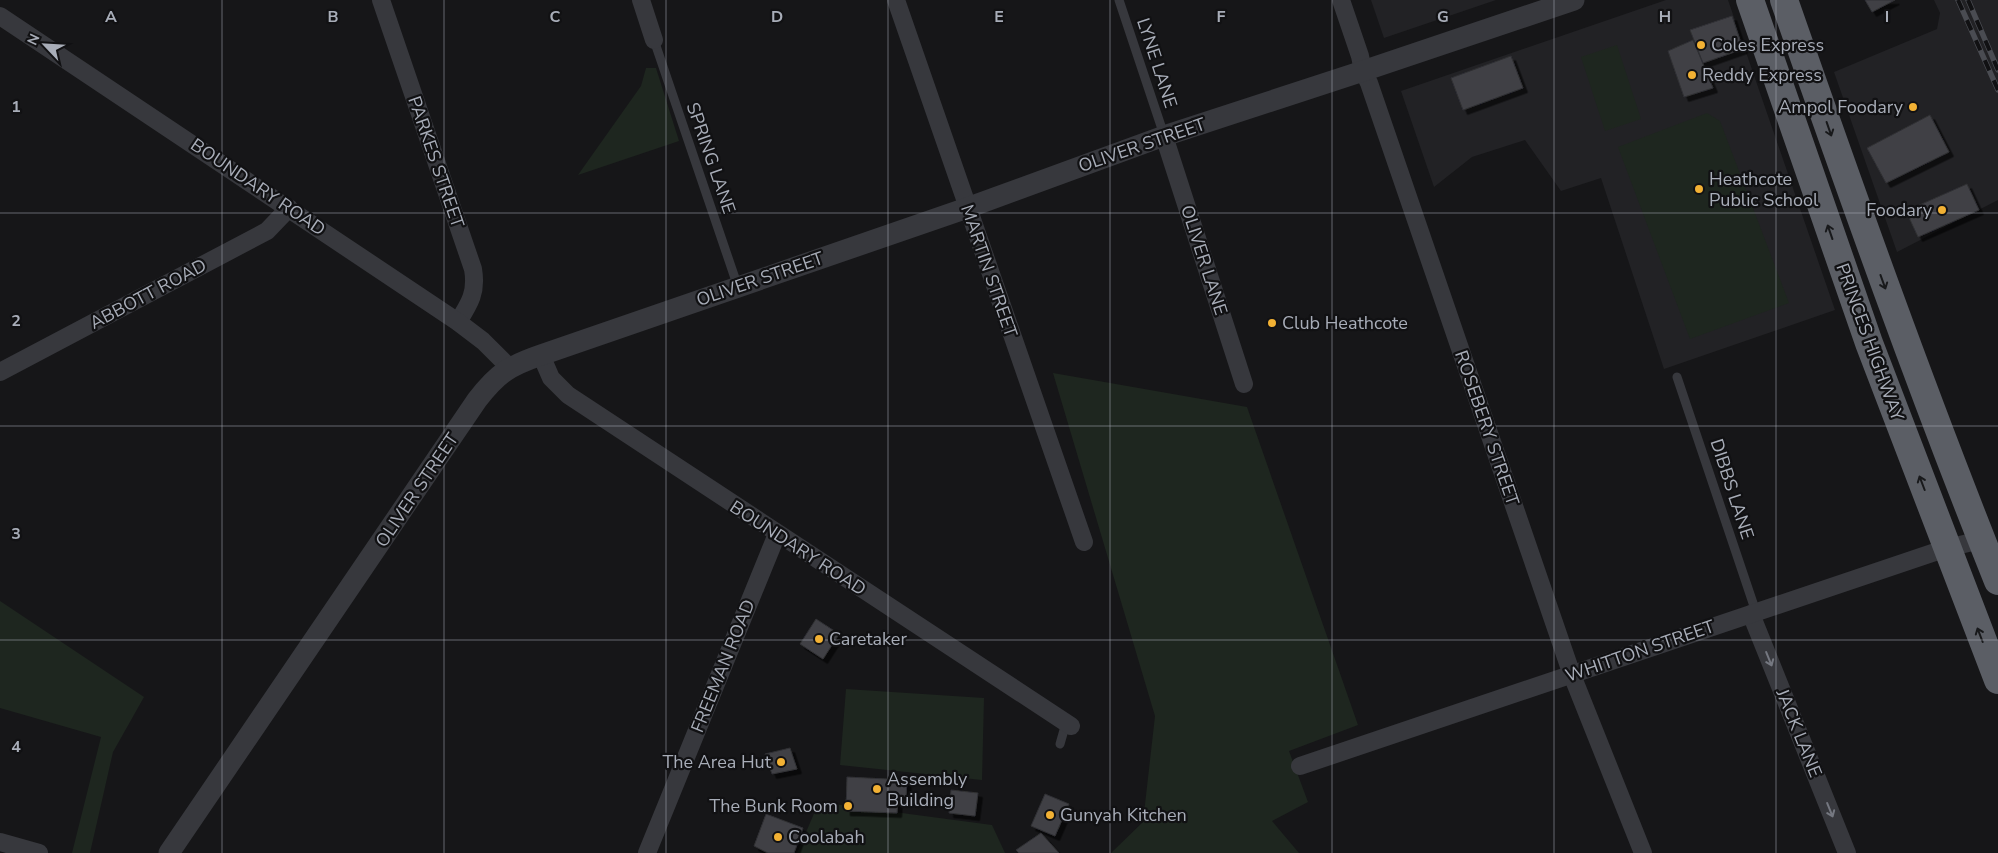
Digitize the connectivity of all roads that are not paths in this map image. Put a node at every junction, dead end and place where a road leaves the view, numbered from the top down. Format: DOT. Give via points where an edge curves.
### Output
graph roads {
  1 [pos="381,0"];
  2 [pos="641,0"];
  3 [pos="896,0"];
  4 [pos="1119,0"];
  5 [pos="1341,0"];
  6 [pos="1574,0"];
  7 [pos="1750,0"];
  8 [pos="1784,0"];
  9 [pos="0,16"];
  10 [pos="654,40"];
  11 [pos="1363,71"];
  12 [pos="1164,136"];
  13 [pos="289,208"];
  14 [pos="967,208"];
  15 [pos="738,287"];
  16 [pos="458,322"];
  17 [pos="541,354"];
  18 [pos="509,367"];
  19 [pos="0,372"];
  20 [pos="1677,377"];
  21 [pos="1244,384"];
  22 [pos="776,534"];
  23 [pos="1981,540"];
  24 [pos="1084,542"];
  25 [pos="1947,548"];
  26 [pos="1998,581"];
  27 [pos="1754,613"];
  28 [pos="1572,674"];
  29 [pos="1998,680"];
  30 [pos="1068,724"];
  31 [pos="1060,744"];
  32 [pos="1300,766"];
  33 [pos="0,842"];
  34 [pos="38,853"];
  35 [pos="169,853"];
  36 [pos="647,853"];
  37 [pos="1643,853"];
  38 [pos="1847,853"];
  1 -- 16 [label="street, PARKES STREET" via="473,269 476,284 471,302"];
  2 -- 10 [label="street"];
  3 -- 14 [label="street, MARTIN STREET"];
  4 -- 12 [label="lane, LYNE LANE"];
  5 -- 11 [label="street, ROSEBERY STREET"];
  6 -- 11 [label="street, OLIVER STREET"];
  25 -- 7 [label="highway, PRINCES HIGHWAY, one-way" via="1869,343"];
  8 -- 23 [label="highway, PRINCES HIGHWAY, one-way" via="1882,280"];
  9 -- 13 [label="street, BOUNDARY ROAD"];
  10 -- 15 [label="lane, SPRING LANE"];
  11 -- 12 [label="street, OLIVER STREET"];
  11 -- 28 [label="street, ROSEBERY STREET"];
  12 -- 14 [label="street, OLIVER STREET"];
  12 -- 21 [label="street, OLIVER LANE"];
  13 -- 16 [label="street, BOUNDARY ROAD"];
  13 -- 19 [label="street, ABBOTT ROAD" via="267,231"];
  14 -- 15 [label="street, OLIVER STREET"];
  14 -- 24 [label="street, MARTIN STREET"];
  15 -- 17 [label="street, OLIVER STREET"];
  16 -- 18 [label="street, BOUNDARY ROAD"];
  17 -- 18 [label="street, OLIVER STREET"];
  17 -- 22 [label="street, BOUNDARY ROAD" via="551,378 568,395"];
  18 -- 35 [label="street, OLIVER STREET" via="477,400"];
  20 -- 27 [label="lane, DIBBS LANE"];
  22 -- 30 [label="street, BOUNDARY ROAD"];
  22 -- 36 [label="street, FREEMAN ROAD"];
  23 -- 25 [label="street, WHITTON STREET"];
  23 -- 26 [label="highway, PRINCES HIGHWAY"];
  25 -- 27 [label="street, WHITTON STREET"];
  29 -- 25 [label="highway, PRINCES HIGHWAY, one-way"];
  27 -- 28 [label="street, WHITTON STREET"];
  27 -- 38 [label="street, JACK LANE, one-way"];
  28 -- 32 [label="street, WHITTON STREET"];
  28 -- 37 [label="street, ROSEBERY STREET"];
  30 -- 31 [label="lane"];
  33 -- 34 [label="street"];
}
